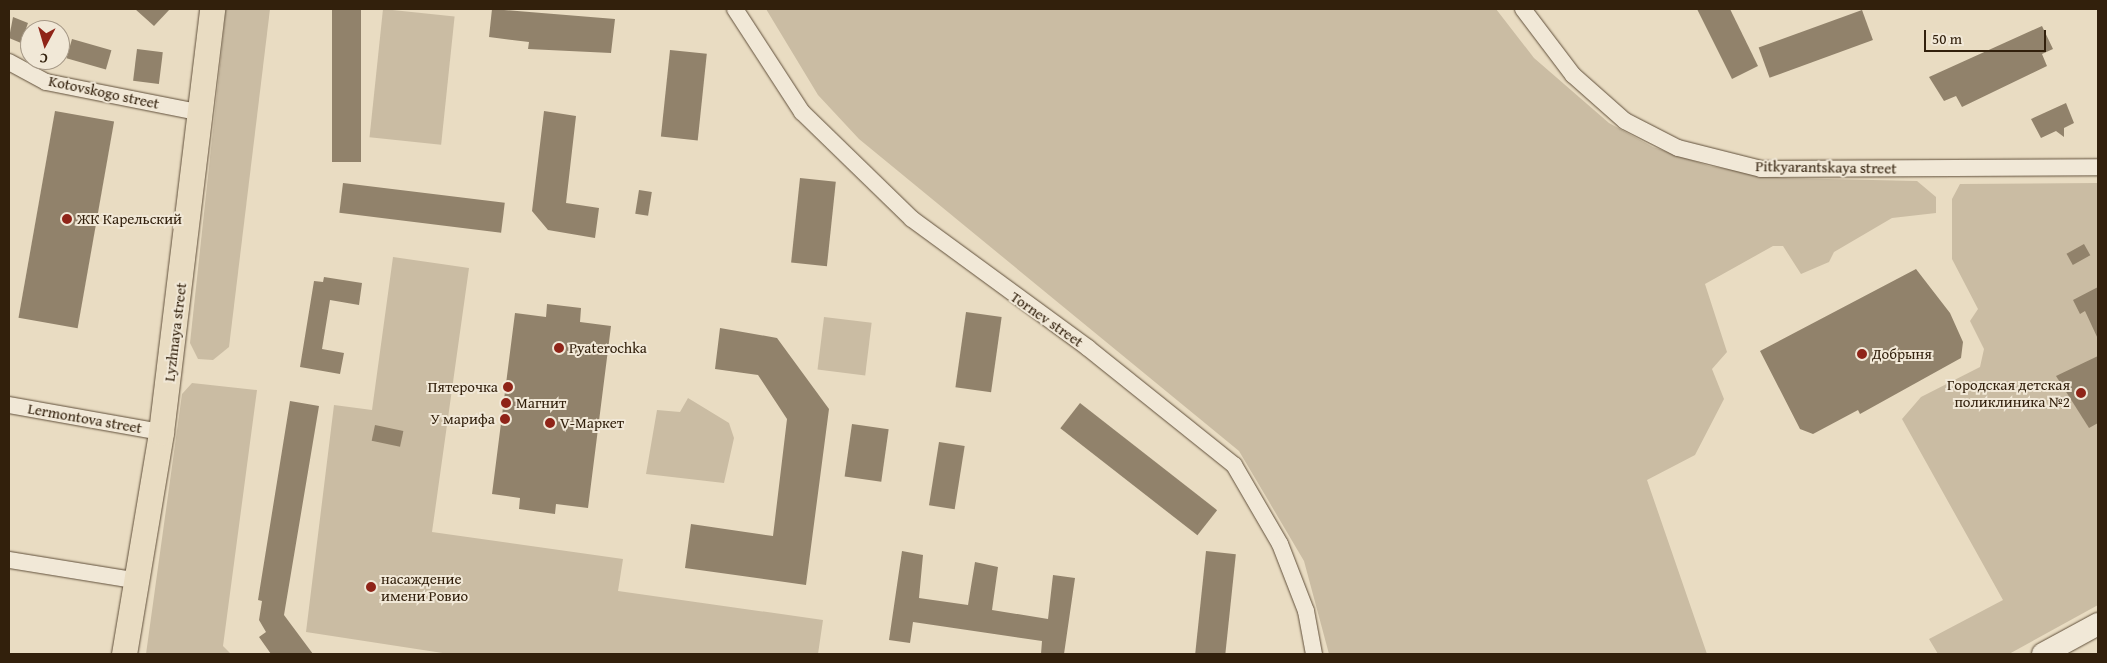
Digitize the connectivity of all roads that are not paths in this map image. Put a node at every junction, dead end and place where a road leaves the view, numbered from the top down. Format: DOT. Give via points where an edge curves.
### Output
graph roads {
  1 [pos="212,9"];
  2 [pos="735,9"];
  3 [pos="1523,9"];
  4 [pos="9,62"];
  5 [pos="203,113"];
  6 [pos="2098,167"];
  7 [pos="9,405"];
  8 [pos="162,432"];
  9 [pos="9,560"];
  10 [pos="138,581"];
  11 [pos="2098,624"];
  12 [pos="124,654"];
  13 [pos="1314,654"];
  14 [pos="2043,654"];
  1 -- 5 [label="main road, Lyzhnaya street"];
  2 -- 13 [label="street, Tornev street" via="802,112 912,219 1088,348 1234,465 1280,544 1306,611"];
  3 -- 6 [label="street, Pitkyarantskaya street" via="1573,75 1625,121 1678,148 1761,169"];
  4 -- 5 [label="street, Kotovskogo street" via="46,82"];
  5 -- 8 [label="main road, Lyzhnaya street"];
  7 -- 8 [label="street, Lermontova street"];
  8 -- 10 [label="main road, Lyzhnaya street"];
  9 -- 10 [label="street"];
  10 -- 12 [label="main road, Lyzhnaya street"];
  11 -- 14 [label="main road"];
}
